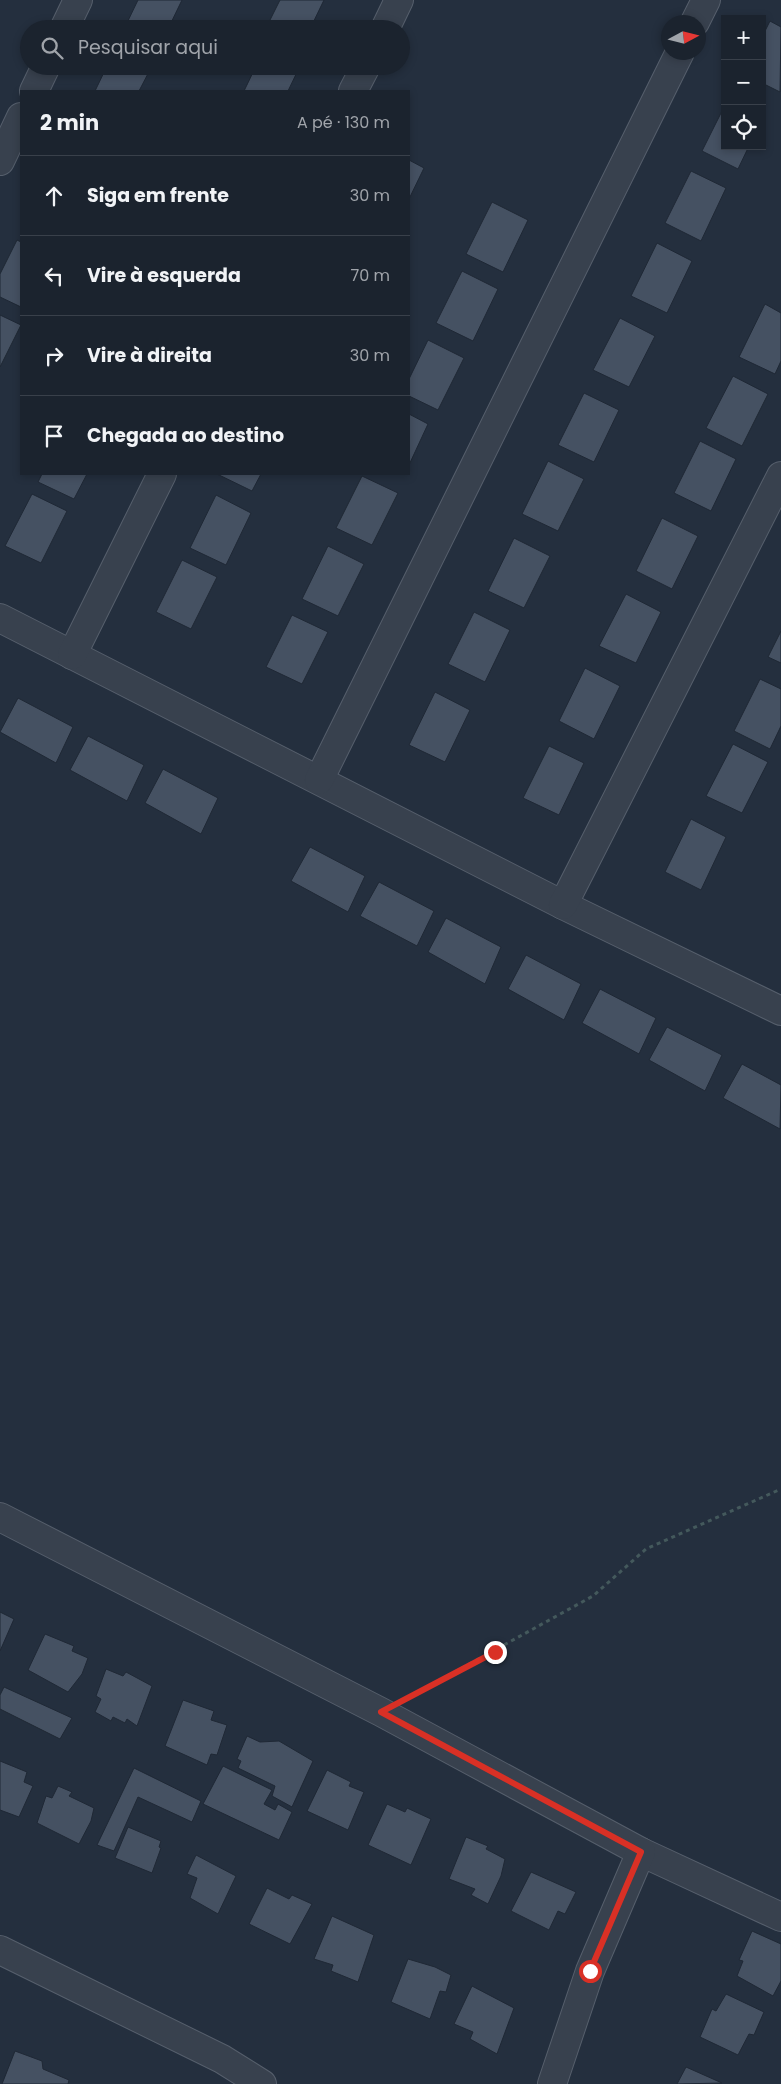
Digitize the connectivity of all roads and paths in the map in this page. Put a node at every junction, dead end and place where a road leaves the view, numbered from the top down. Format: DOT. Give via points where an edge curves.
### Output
graph roads {
  1 [pos="78,0"];
  2 [pos="399,0"];
  3 [pos="706,0"];
  4 [pos="698,15"];
  5 [pos="68,20"];
  6 [pos="389,20"];
  7 [pos="676,60"];
  8 [pos="42,75"];
  9 [pos="361,75"];
  10 [pos="34,90"];
  11 [pos="354,90"];
  12 [pos="20,119"];
  13 [pos="0,161"];
  14 [pos="162,475"];
  15 [pos="781,476"];
  16 [pos="0,618"];
  17 [pos="72,655"];
  18 [pos="319,780"];
  19 [pos="563,905"];
  20 [pos="781,1011"];
  21 [pos="781,1489"];
  22 [pos="0,1517"];
  23 [pos="381,1712"];
  24 [pos="641,1852"];
  25 [pos="781,1917"];
  26 [pos="0,1950"];
  27 [pos="262,2084"];
  28 [pos="552,2084"];
  1 -- 5 [label="street"];
  2 -- 6 [label="street"];
  3 -- 4 [label="street"];
  7 -- 18 [label="street"];
  8 -- 10 [label="street"];
  9 -- 11 [label="street"];
  12 -- 13 [label="street"];
  14 -- 17 [label="street"];
  15 -- 19 [label="street"];
  16 -- 17 [label="street"];
  17 -- 18 [label="street"];
  18 -- 19 [label="street"];
  19 -- 20 [label="street"];
  21 -- 23 [label="path" via="646,1549 593,1596"];
  22 -- 23 [label="street"];
  23 -- 24 [label="street"];
  24 -- 25 [label="street"];
  24 -- 28 [label="street" via="590,1971"];
  26 -- 27 [label="street" via="222,2059"];
}
